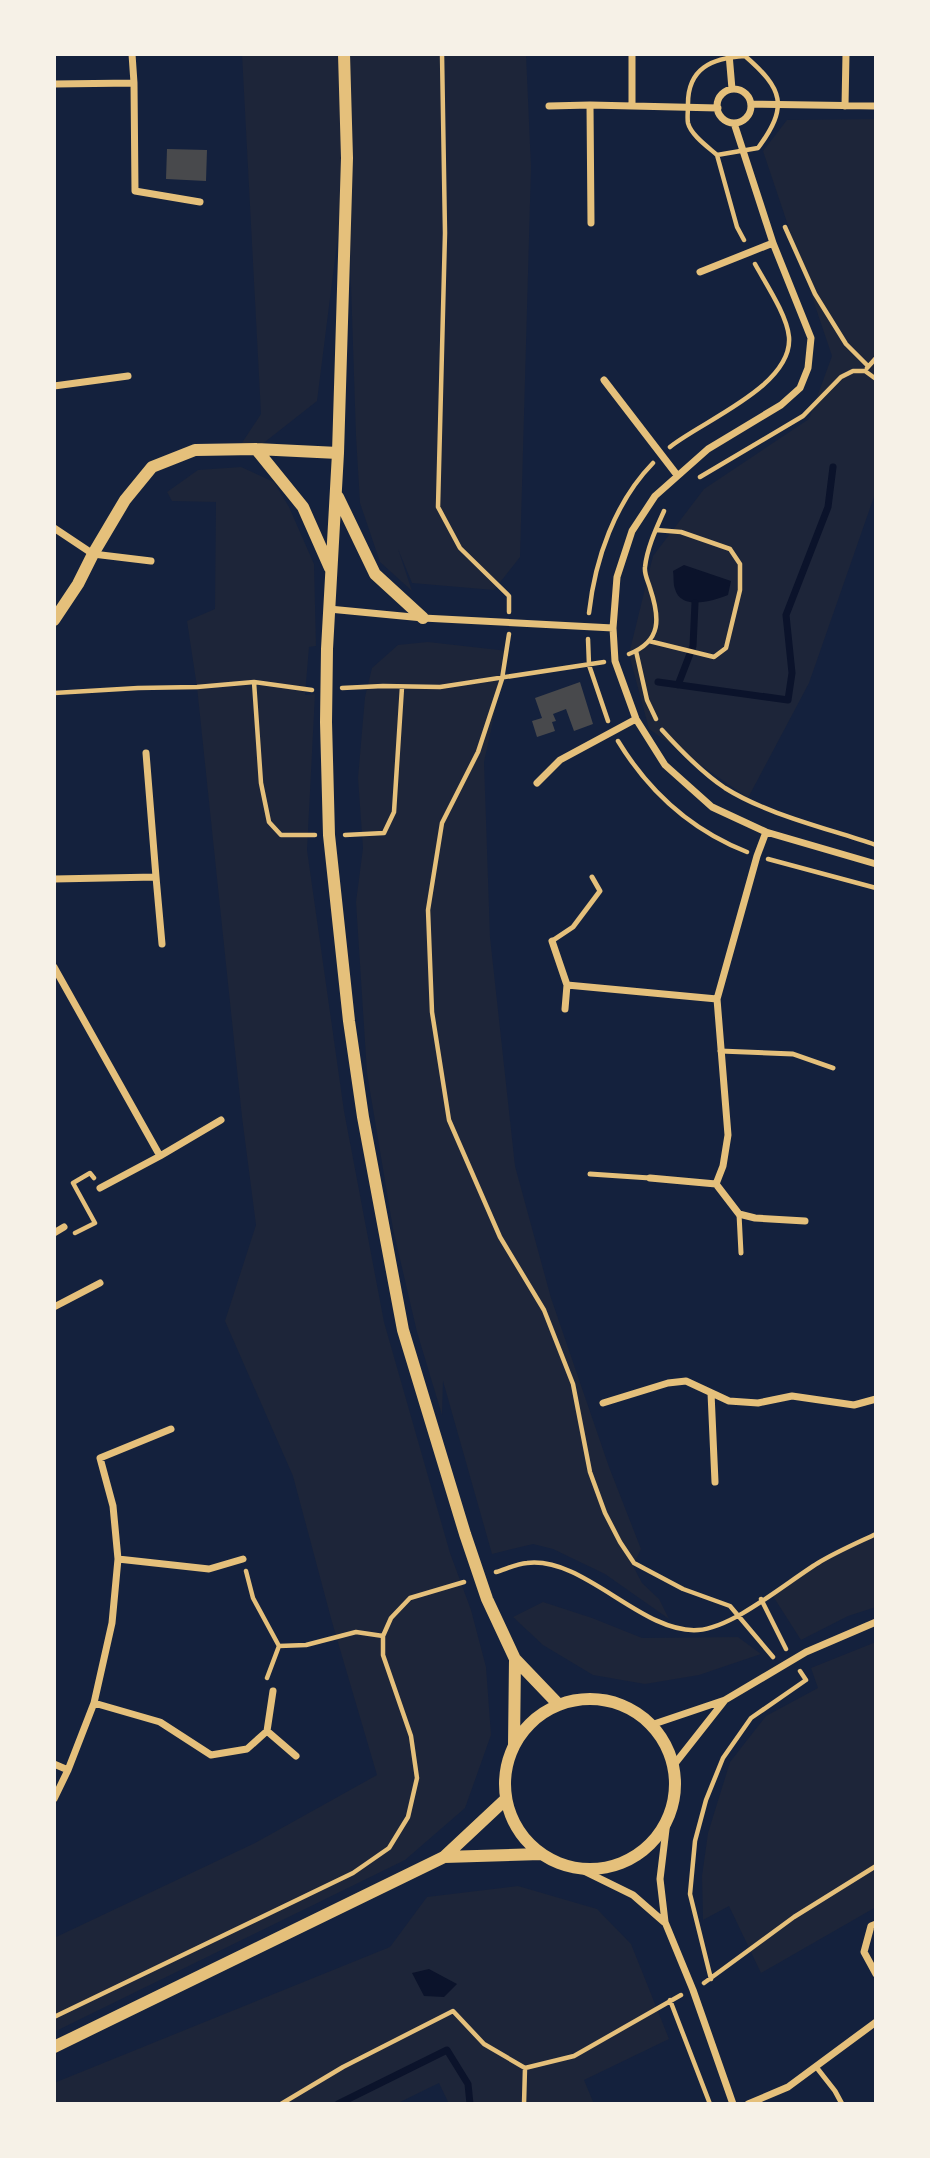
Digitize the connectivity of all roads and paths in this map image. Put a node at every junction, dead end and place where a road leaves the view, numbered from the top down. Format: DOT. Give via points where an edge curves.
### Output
graph roads {
  1 [pos="132,54"];
  2 [pos="344,54"];
  3 [pos="442,54"];
  4 [pos="632,54"];
  5 [pos="729,54"];
  6 [pos="846,54"];
  7 [pos="134,83"];
  8 [pos="54,84"];
  9 [pos="732,89"];
  10 [pos="751,104"];
  11 [pos="590,105"];
  12 [pos="549,106"];
  13 [pos="632,106"];
  14 [pos="845,106"];
  15 [pos="876,106"];
  16 [pos="718,108"];
  17 [pos="734,123"];
  18 [pos="758,148"];
  19 [pos="717,155"];
  20 [pos="761,159"];
  21 [pos="200,202"];
  22 [pos="781,218"];
  23 [pos="591,223"];
  24 [pos="774,243"];
  25 [pos="750,253"];
  26 [pos="700,272"];
  27 [pos="876,358"];
  28 [pos="128,376"];
  29 [pos="604,380"];
  30 [pos="54,386"];
  31 [pos="256,449"];
  32 [pos="338,453"];
  33 [pos="661,455"];
  34 [pos="677,475"];
  35 [pos="336,494"];
  36 [pos="54,528"];
  37 [pos="656,530"];
  38 [pos="93,554"];
  39 [pos="151,561"];
  40 [pos="332,571"];
  41 [pos="329,609"];
  42 [pos="423,618"];
  43 [pos="54,620"];
  44 [pos="509,622"];
  45 [pos="587,627"];
  46 [pos="613,628"];
  47 [pos="649,641"];
  48 [pos="636,651"];
  49 [pos="254,682"];
  50 [pos="402,687"];
  51 [pos="307,690"];
  52 [pos="54,693"];
  53 [pos="636,719"];
  54 [pos="612,732"];
  55 [pos="146,753"];
  56 [pos="537,783"];
  57 [pos="766,832"];
  58 [pos="329,835"];
  59 [pos="876,845"];
  60 [pos="757,856"];
  61 [pos="876,864"];
  62 [pos="156,877"];
  63 [pos="592,877"];
  64 [pos="54,879"];
  65 [pos="876,888"];
  66 [pos="552,941"];
  67 [pos="162,944"];
  68 [pos="54,967"];
  69 [pos="567,985"];
  70 [pos="717,999"];
  71 [pos="565,1009"];
  72 [pos="720,1051"];
  73 [pos="833,1068"];
  74 [pos="221,1120"];
  75 [pos="160,1156"];
  76 [pos="590,1174"];
  77 [pos="650,1178"];
  78 [pos="716,1184"];
  79 [pos="100,1188"];
  80 [pos="739,1214"];
  81 [pos="805,1221"];
  82 [pos="64,1227"];
  83 [pos="54,1233"];
  84 [pos="741,1253"];
  85 [pos="100,1283"];
  86 [pos="54,1307"];
  87 [pos="711,1393"];
  88 [pos="876,1399"];
  89 [pos="603,1403"];
  90 [pos="171,1429"];
  91 [pos="715,1482"];
  92 [pos="876,1534"];
  93 [pos="118,1559"];
  94 [pos="243,1559"];
  95 [pos="488,1575"];
  96 [pos="475,1579"];
  97 [pos="761,1599"];
  98 [pos="739,1615"];
  99 [pos="876,1622"];
  100 [pos="383,1636"];
  101 [pos="279,1646"];
  102 [pos="515,1659"];
  103 [pos="792,1661"];
  104 [pos="781,1667"];
  105 [pos="273,1691"];
  106 [pos="726,1700"];
  107 [pos="94,1703"];
  108 [pos="559,1705"];
  109 [pos="650,1725"];
  110 [pos="267,1731"];
  111 [pos="514,1745"];
  112 [pos="296,1756"];
  113 [pos="54,1764"];
  114 [pos="673,1766"];
  115 [pos="68,1770"];
  116 [pos="54,1799"];
  117 [pos="506,1799"];
  118 [pos="667,1821"];
  119 [pos="541,1854"];
  120 [pos="444,1857"];
  121 [pos="876,1866"];
  122 [pos="578,1868"];
  123 [pos="665,1922"];
  124 [pos="876,1924"];
  125 [pos="876,1974"];
  126 [pos="54,2017"];
  127 [pos="876,2022"];
  128 [pos="54,2047"];
  129 [pos="525,2068"];
  130 [pos="817,2068"];
  131 [pos="281,2104"];
  132 [pos="524,2104"];
  133 [pos="710,2104"];
  134 [pos="733,2104"];
  135 [pos="748,2104"];
  136 [pos="842,2104"];
  1 -- 7 [label="street"];
  2 -- 32 [label="street" via="347,158"];
  3 -- 44 [label="path" via="445,233 438,507 460,548 509,596"];
  4 -- 13 [label="street"];
  5 -- 9 [label="street"];
  6 -- 14 [label="street"];
  7 -- 8 [label="street"];
  7 -- 21 [label="street" via="135,191"];
  9 -- 10 [label="street" via="745,93"];
  9 -- 16 [label="street" via="721,96"];
  10 -- 14 [label="street"];
  10 -- 17 [label="street" via="749,116"];
  11 -- 12 [label="street"];
  11 -- 13 [label="street"];
  11 -- 23 [label="street"];
  13 -- 16 [label="street"];
  14 -- 15 [label="street"];
  16 -- 17 [label="street" via="721,117"];
  17 -- 24 [label="street"];
  18 -- 20 [label="path"];
  19 -- 25 [label="path" via="737,227"];
  22 -- 27 [label="path" via="815,294 846,344 867,369"];
  24 -- 25 [label="street"];
  24 -- 34 [label="street" via="811,338 808,368 800,388"];
  25 -- 26 [label="street"];
  25 -- 33 [label="path" via="786,323 790,340 783,360 773,377 752,396"];
  28 -- 30 [label="street"];
  29 -- 33 [label="street"];
  31 -- 32 [label="street"];
  31 -- 38 [label="street" via="195,450 152,467 125,500"];
  31 -- 40 [label="street" via="303,507"];
  32 -- 35 [label="street"];
  33 -- 34 [label="street"];
  33 -- 45 [label="path" via="617,514 592,583"];
  34 -- 46 [label="street" via="655,496 632,531 617,577"];
  35 -- 40 [label="street"];
  35 -- 42 [label="street" via="375,574"];
  36 -- 38 [label="street"];
  37 -- 47 [label="path" via="681,532 730,549 740,564 740,590 726,648 714,657"];
  38 -- 39 [label="street"];
  38 -- 43 [label="street"];
  40 -- 41 [label="street"];
  41 -- 42 [label="street"];
  41 -- 58 [label="street"];
  42 -- 44 [label="street"];
  44 -- 45 [label="street"];
  44 -- 98 [label="path" via="502,679 478,752 442,823 428,909 432,1013 449,1120 500,1237 544,1310 573,1384 590,1472 620,1542 634,1563 683,1589 730,1606"];
  45 -- 46 [label="street"];
  45 -- 54 [label="path" via="589,665"];
  46 -- 53 [label="street" via="615,661"];
  48 -- 59 [label="path" via="658,726 707,775 758,805"];
  49 -- 51 [label="path"];
  49 -- 52 [label="path"];
  49 -- 58 [label="path" via="261,783 269,822 281,835"];
  50 -- 58 [label="path" via="394,811 384,834"];
  53 -- 54 [label="street"];
  53 -- 57 [label="street" via="665,765 712,807"];
  54 -- 56 [label="street" via="559,760"];
  54 -- 60 [label="path" via="656,793 684,818 726,844"];
  55 -- 62 [label="street"];
  57 -- 60 [label="street"];
  57 -- 61 [label="street"];
  58 -- 102 [label="street" via="363,1117 403,1329 465,1534"];
  60 -- 65 [label="path"];
  60 -- 70 [label="street"];
  62 -- 64 [label="street"];
  62 -- 67 [label="street"];
  63 -- 66 [label="lane" via="600,891 573,927"];
  66 -- 69 [label="street"];
  68 -- 75 [label="street"];
  69 -- 70 [label="street"];
  69 -- 71 [label="street"];
  70 -- 72 [label="street"];
  72 -- 73 [label="lane" via="793,1054"];
  72 -- 78 [label="street" via="728,1135"];
  74 -- 75 [label="street"];
  75 -- 79 [label="street"];
  76 -- 77 [label="lane"];
  77 -- 78 [label="street"];
  78 -- 80 [label="street"];
  79 -- 82 [label="path" via="90,1172 73,1183 95,1223 77,1234"];
  80 -- 81 [label="street"];
  80 -- 84 [label="lane"];
  82 -- 83 [label="street"];
  85 -- 86 [label="street"];
  87 -- 88 [label="street" via="729,1401 758,1403 792,1396 854,1405"];
  87 -- 89 [label="street" via="686,1381"];
  87 -- 91 [label="street"];
  90 -- 93 [label="street" via="100,1458 114,1506"];
  92 -- 97 [label="path" via="821,1561"];
  93 -- 94 [label="street" via="209,1569"];
  93 -- 107 [label="street" via="112,1623"];
  94 -- 101 [label="path" via="253,1598"];
  95 -- 98 [label="path" via="527,1563 552,1564 679,1629 722,1626"];
  96 -- 100 [label="path" via="410,1598 391,1618"];
  97 -- 98 [label="path"];
  97 -- 103 [label="path"];
  98 -- 104 [label="path"];
  99 -- 103 [label="street"];
  100 -- 101 [label="path" via="356,1632 306,1645"];
  100 -- 126 [label="path" via="383,1655 411,1736 417,1778 408,1817 389,1847 353,1873"];
  101 -- 105 [label="path" via="266,1680"];
  102 -- 108 [label="street"];
  102 -- 111 [label="street"];
  103 -- 104 [label="street"];
  103 -- 121 [label="path" via="806,1680 751,1717 723,1758 695,1841 690,1894 711,1979 794,1917"];
  104 -- 106 [label="street"];
  105 -- 110 [label="street"];
  106 -- 109 [label="street"];
  106 -- 114 [label="street"];
  107 -- 110 [label="street" via="160,1723 211,1755 247,1749"];
  107 -- 115 [label="street"];
  108 -- 109 [label="street" via="578,1700 617,1704"];
  108 -- 111 [label="street" via="541,1714"];
  109 -- 114 [label="street"];
  110 -- 112 [label="street"];
  111 -- 117 [label="street" via="506,1772"];
  113 -- 115 [label="street"];
  114 -- 118 [label="street" via="674,1794"];
  115 -- 116 [label="street"];
  117 -- 119 [label="street" via="525,1839"];
  117 -- 120 [label="street"];
  118 -- 122 [label="street" via="655,1839 620,1864"];
  118 -- 123 [label="street" via="660,1879"];
  119 -- 120 [label="street"];
  119 -- 122 [label="street"];
  120 -- 128 [label="street"];
  122 -- 123 [label="street" via="633,1895"];
  123 -- 134 [label="street"];
  124 -- 125 [label="street" via="871,1926 864,1952"];
  127 -- 130 [label="street"];
  129 -- 131 [label="path" via="484,2044 453,2011"];
  129 -- 132 [label="path"];
  129 -- 133 [label="path" via="574,2056 670,2000"];
  130 -- 135 [label="street"];
  130 -- 136 [label="lane"];
}
